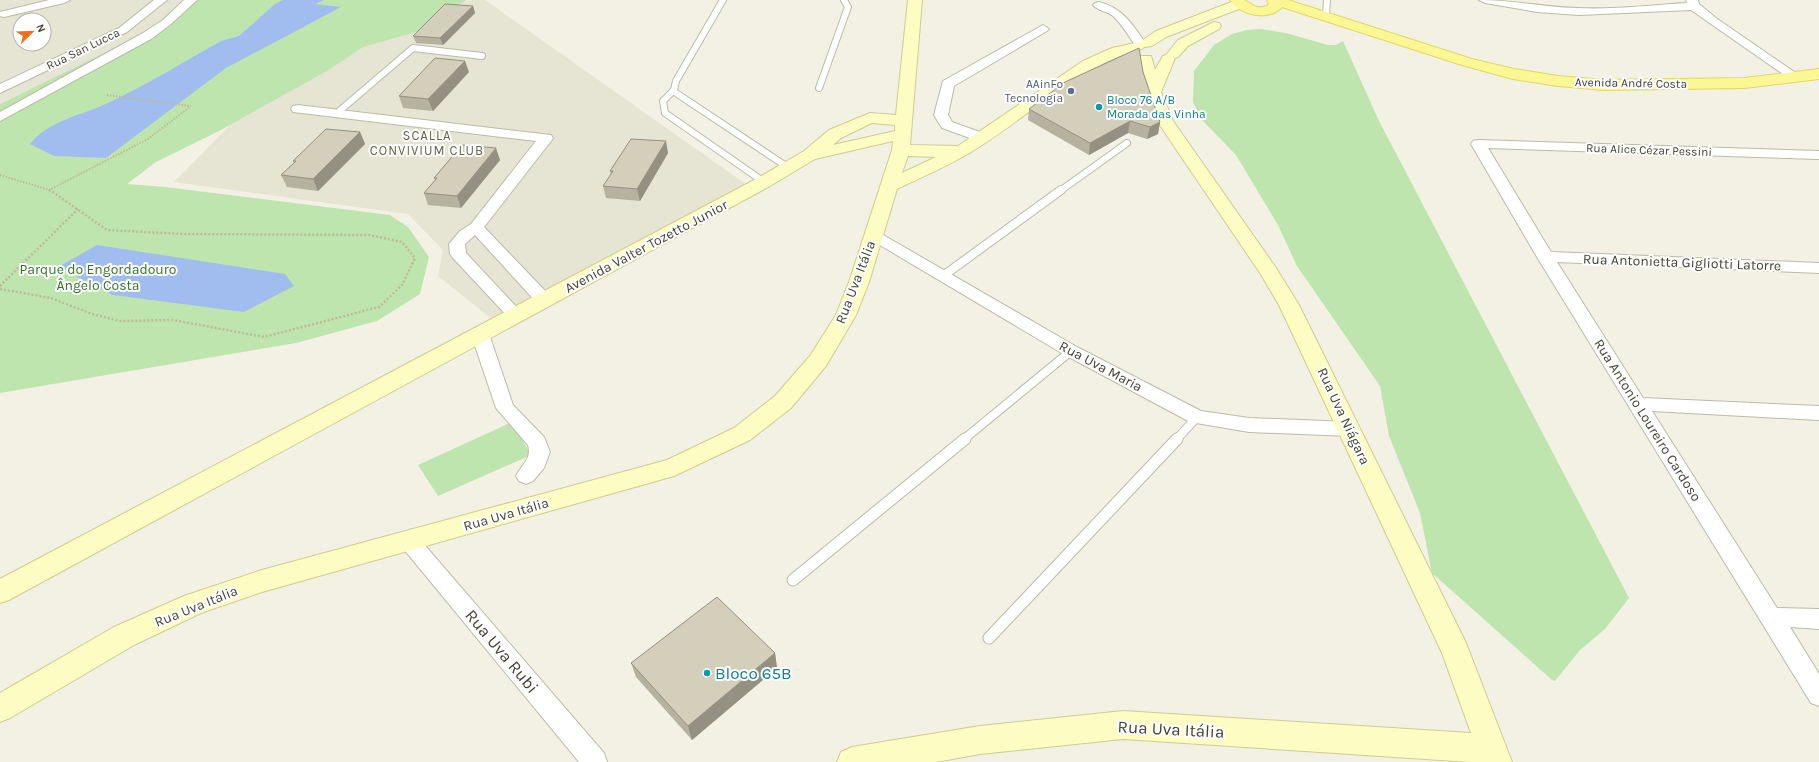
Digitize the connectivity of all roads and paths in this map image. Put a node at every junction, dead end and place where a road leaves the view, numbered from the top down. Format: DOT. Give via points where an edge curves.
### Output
graph roads {
  1 [pos="22,0"];
  2 [pos="64,0"];
  3 [pos="161,0"];
  4 [pos="191,0"];
  5 [pos="723,0"];
  6 [pos="844,0"];
  7 [pos="915,0"];
  8 [pos="1274,0"];
  9 [pos="1327,0"];
  10 [pos="1485,0"];
  11 [pos="1238,2"];
  12 [pos="1693,3"];
  13 [pos="1099,5"];
  14 [pos="1259,10"];
  15 [pos="1310,11"];
  16 [pos="2,15"];
  17 [pos="1326,15"];
  18 [pos="1043,29"];
  19 [pos="1141,50"];
  20 [pos="482,56"];
  21 [pos="1170,56"];
  22 [pos="1819,74"];
  23 [pos="1797,78"];
  24 [pos="819,88"];
  25 [pos="0,89"];
  26 [pos="673,91"];
  27 [pos="1154,91"];
  28 [pos="106,95"];
  29 [pos="906,99"];
  30 [pos="298,109"];
  31 [pos="337,113"];
  32 [pos="0,117"];
  33 [pos="870,118"];
  34 [pos="983,138"];
  35 [pos="902,141"];
  36 [pos="858,143"];
  37 [pos="1127,143"];
  38 [pos="1478,144"];
  39 [pos="965,149"];
  40 [pos="810,155"];
  41 [pos="1819,156"];
  42 [pos="789,168"];
  43 [pos="0,174"];
  44 [pos="764,182"];
  45 [pos="888,186"];
  46 [pos="49,190"];
  47 [pos="78,209"];
  48 [pos="476,227"];
  49 [pos="873,235"];
  50 [pos="1545,257"];
  51 [pos="1819,268"];
  52 [pos="942,276"];
  53 [pos="0,286"];
  54 [pos="0,289"];
  55 [pos="544,300"];
  56 [pos="516,315"];
  57 [pos="480,334"];
  58 [pos="1071,351"];
  59 [pos="1638,404"];
  60 [pos="1819,413"];
  61 [pos="1198,417"];
  62 [pos="1350,429"];
  63 [pos="526,476"];
  64 [pos="410,541"];
  65 [pos="793,580"];
  66 [pos="0,592"];
  67 [pos="1772,617"];
  68 [pos="1819,619"];
  69 [pos="989,638"];
  70 [pos="1819,695"];
  71 [pos="0,708"];
  72 [pos="1495,756"];
  73 [pos="595,762"];
  74 [pos="852,762"];
  1 -- 16 [label="street"];
  2 -- 16 [label="street"];
  3 -- 25 [label="street, Rua San Lucca" via="123,30"];
  4 -- 32 [label="street" via="147,36"];
  5 -- 26 [label="lane" via="676,81"];
  6 -- 24 [label="lane" via="848,7"];
  7 -- 29 [label="street, Rua Uva Itália"];
  8 -- 14 [label="main road" via="1276,3 1273,8"];
  8 -- 15 [label="main road, Avenida André Costa"];
  9 -- 17 [label="lane"];
  10 -- 12 [label="street" via="1537,9 1579,12"];
  11 -- 14 [label="main road, Avenida André Costa"];
  11 -- 19 [label="street" via="1161,34"];
  12 -- 23 [label="street" via="1751,48"];
  13 -- 19 [label="street" via="1122,18"];
  14 -- 15 [label="main road, Avenida André Costa"];
  14 -- 21 [label="street" via="1206,29 1183,43"];
  15 -- 17 [label="main road, Avenida André Costa"];
  17 -- 23 [label="main road, Avenida André Costa" via="1467,62 1513,74 1558,81 1604,85 1744,83"];
  18 -- 34 [label="street" via="948,84 941,115 947,125"];
  19 -- 21 [label="street" via="1158,61"];
  19 -- 27 [label="street, Rua Uva Niágara"];
  19 -- 34 [label="street" via="1081,71"];
  20 -- 31 [label="lane" via="413,48"];
  21 -- 27 [label="street"];
  22 -- 23 [label="main road, Avenida André Costa"];
  26 -- 42 [label="lane"];
  26 -- 44 [label="lane" via="664,98 662,104 665,113"];
  27 -- 62 [label="street, Rua Uva Niágara" via="1165,121 1289,305"];
  28 -- 46 [label="path" via="191,106 148,139"];
  29 -- 33 [label="street, Avenida Valter Tozetto Junior"];
  29 -- 35 [label="street, Rua Uva Itália"];
  30 -- 31 [label="street"];
  31 -- 48 [label="street" via="546,138"];
  33 -- 35 [label="street"];
  33 -- 40 [label="street, Avenida Valter Tozetto Junior" via="835,134"];
  34 -- 39 [label="street"];
  35 -- 36 [label="street"];
  35 -- 36 [label="street, Avenida Valter Tozetto Junior"];
  35 -- 39 [label="street" via="931,152"];
  35 -- 45 [label="street, Rua Uva Itália"];
  36 -- 40 [label="street, Avenida Valter Tozetto Junior"];
  37 -- 52 [label="lane"];
  38 -- 41 [label="street, Rua Alice Cézar Pessini"];
  38 -- 50 [label="street, Rua Antonio Loureiro Cardoso"];
  39 -- 45 [label="street"];
  40 -- 42 [label="street, Avenida Valter Tozetto Junior"];
  42 -- 44 [label="street, Avenida Valter Tozetto Junior"];
  43 -- 46 [label="path"];
  44 -- 55 [label="street, Avenida Valter Tozetto Junior"];
  45 -- 49 [label="street, Rua Uva Itália"];
  46 -- 47 [label="path"];
  47 -- 53 [label="path"];
  47 -- 54 [label="path" via="107,230 183,234 369,235 402,242 415,258 402,286 378,307 264,337 173,320 120,322 51,298"];
  48 -- 55 [label="street"];
  48 -- 56 [label="street" via="465,234 457,244 458,254"];
  49 -- 52 [label="street, Rua Uva Maria"];
  49 -- 64 [label="street, Rua Uva Itália" via="846,315 818,361 782,402 742,434 674,467"];
  50 -- 51 [label="street, Rua Antonietta Gigliotti Latorre"];
  50 -- 59 [label="street, Rua Antonio Loureiro Cardoso"];
  52 -- 58 [label="street, Rua Uva Maria"];
  55 -- 56 [label="street, Avenida Valter Tozetto Junior"];
  56 -- 57 [label="street, Avenida Valter Tozetto Junior"];
  57 -- 63 [label="street" via="505,408 536,442 540,452 537,463"];
  57 -- 66 [label="street, Avenida Valter Tozetto Junior"];
  58 -- 61 [label="street, Rua Uva Maria"];
  58 -- 65 [label="lane"];
  59 -- 60 [label="street"];
  59 -- 67 [label="street, Rua Antonio Loureiro Cardoso"];
  61 -- 62 [label="street, Rua Uva Maria" via="1249,425"];
  61 -- 69 [label="lane"];
  62 -- 72 [label="street, Rua Uva Niágara" via="1456,652"];
  64 -- 71 [label="street, Rua Uva Itália" via="262,580 194,604 124,636"];
  64 -- 73 [label="street, Rua Uva Rubi"];
  67 -- 68 [label="street"];
  67 -- 70 [label="street, Rua Antonio Loureiro Cardoso"];
  72 -- 74 [label="street, Rua Uva Itália" via="1123,725 980,740"];
}
